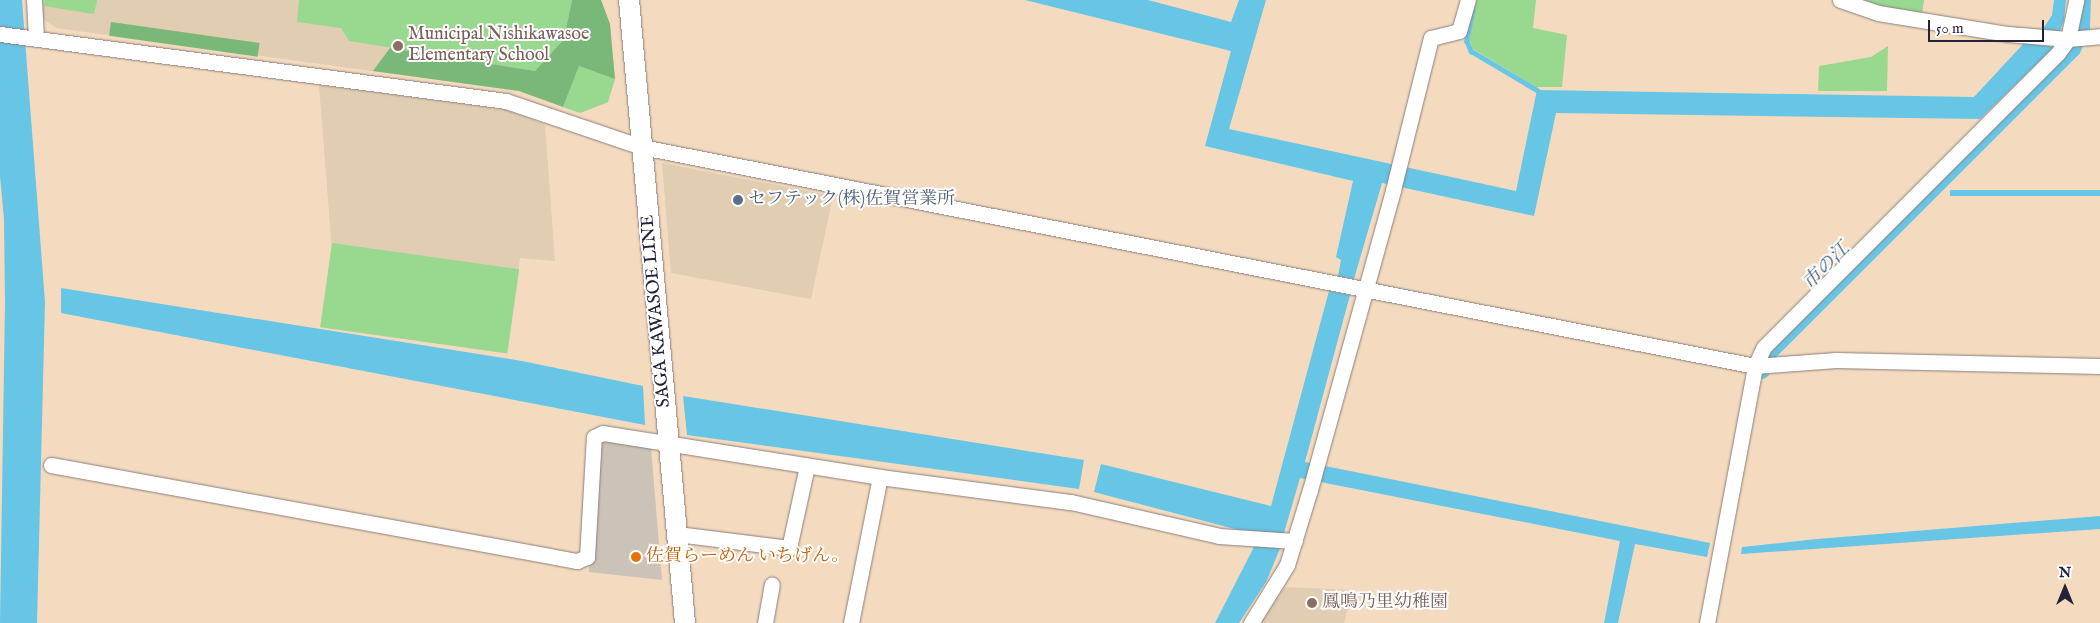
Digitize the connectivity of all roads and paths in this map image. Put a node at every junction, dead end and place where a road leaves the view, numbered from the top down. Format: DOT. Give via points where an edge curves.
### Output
graph roads {
  1 [pos="34,0"];
  2 [pos="629,0"];
  3 [pos="1468,0"];
  4 [pos="1840,0"];
  5 [pos="2076,0"];
  6 [pos="0,34"];
  7 [pos="2094,37"];
  8 [pos="36,38"];
  9 [pos="2068,40"];
  10 [pos="642,147"];
  11 [pos="1364,291"];
  12 [pos="1761,366"];
  13 [pos="2100,366"];
  14 [pos="669,441"];
  15 [pos="51,464"];
  16 [pos="807,466"];
  17 [pos="880,478"];
  18 [pos="677,534"];
  19 [pos="1295,541"];
  20 [pos="772,585"];
  21 [pos="685,623"];
  22 [pos="766,623"];
  23 [pos="851,623"];
  24 [pos="1251,623"];
  25 [pos="1707,623"];
  1 -- 8 [label="street"];
  2 -- 10 [label="main road, SAGA KAWASOE LINE"];
  3 -- 11 [label="street" via="1459,31 1431,38 1401,162"];
  4 -- 9 [label="street" via="1878,13 2008,34"];
  5 -- 9 [label="street"];
  6 -- 8 [label="street"];
  7 -- 9 [label="street"];
  8 -- 10 [label="street" via="506,101"];
  9 -- 12 [label="street" via="1764,348"];
  10 -- 11 [label="street"];
  10 -- 14 [label="main road, SAGA KAWASOE LINE"];
  11 -- 12 [label="street"];
  11 -- 19 [label="street"];
  12 -- 13 [label="street" via="1836,360"];
  12 -- 25 [label="street"];
  14 -- 15 [label="street" via="603,433 594,437 587,557 577,561"];
  14 -- 16 [label="street"];
  14 -- 18 [label="main road, SAGA KAWASOE LINE"];
  16 -- 17 [label="street"];
  16 -- 18 [label="street" via="789,548"];
  17 -- 19 [label="street" via="1070,502 1219,536"];
  17 -- 23 [label="street"];
  18 -- 21 [label="main road, SAGA KAWASOE LINE"];
  19 -- 24 [label="street" via="1287,565"];
  20 -- 22 [label="street"];
}
